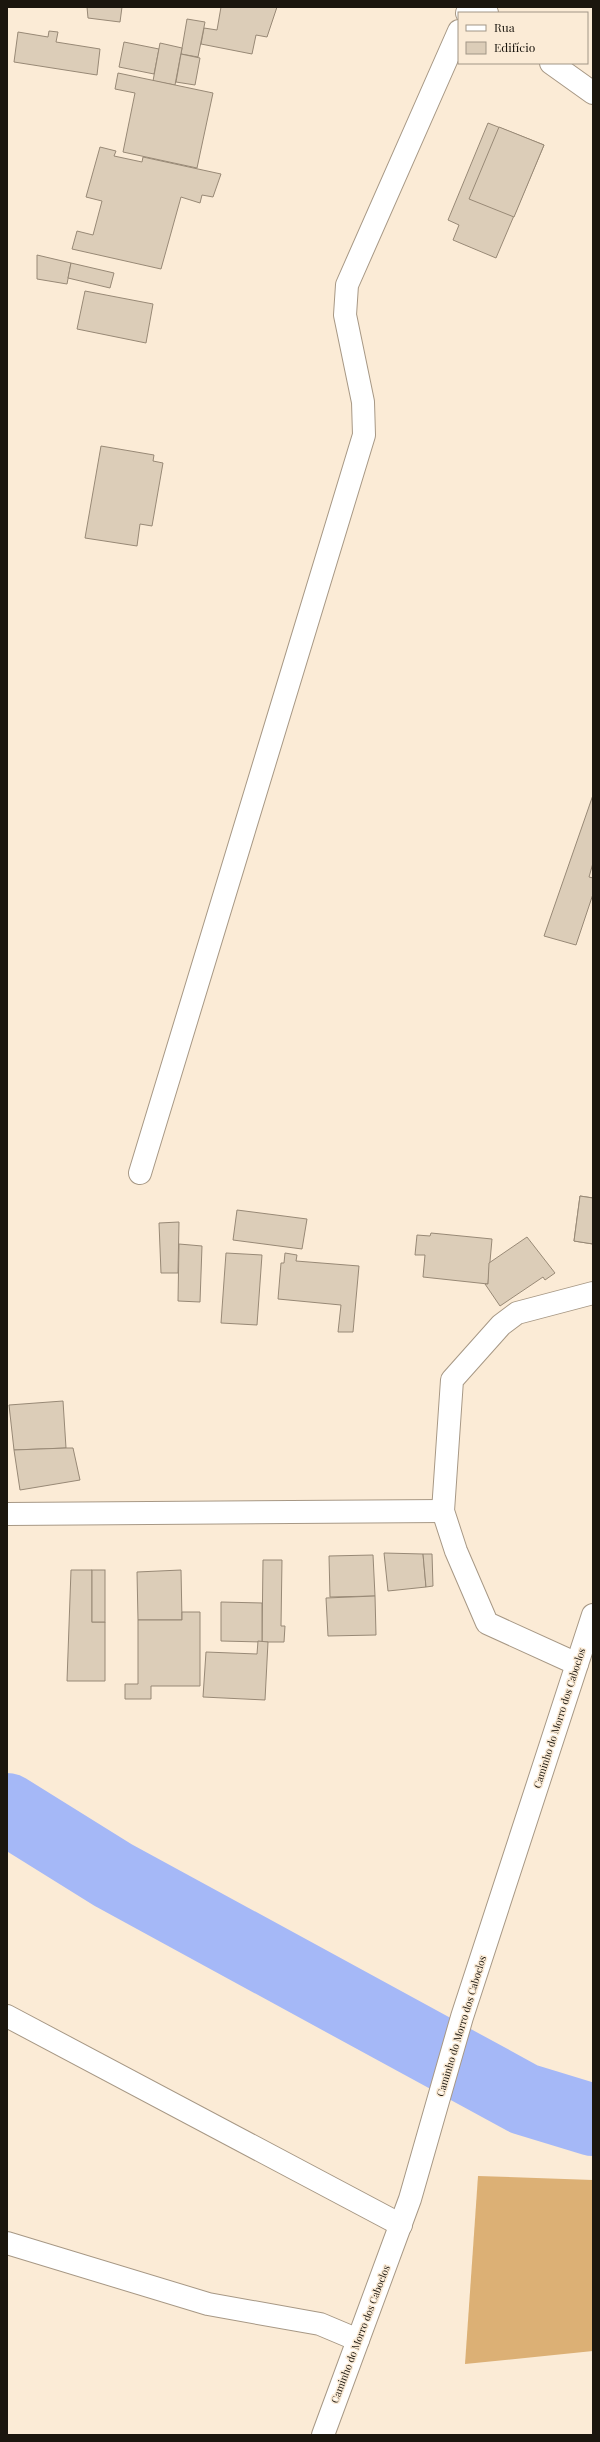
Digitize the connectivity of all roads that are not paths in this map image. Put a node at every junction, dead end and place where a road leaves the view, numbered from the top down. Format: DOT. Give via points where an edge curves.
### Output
graph roads {
  1 [pos="458,33"];
  2 [pos="552,64"];
  3 [pos="593,93"];
  4 [pos="140,1173"];
  5 [pos="593,1293"];
  6 [pos="443,1511"];
  7 [pos="7,1514"];
  8 [pos="593,1615"];
  9 [pos="577,1664"];
  10 [pos="7,2016"];
  11 [pos="401,2225"];
  12 [pos="7,2243"];
  13 [pos="358,2340"];
  14 [pos="322,2435"];
  1 -- 4 [label="street" via="348,285 345,315 363,402 364,435"];
  2 -- 3 [label="street"];
  5 -- 6 [label="street" via="517,1313 501,1325 452,1380"];
  6 -- 7 [label="street"];
  6 -- 9 [label="street" via="456,1551 486,1623"];
  8 -- 9 [label="street, Caminho do Morro dos Caboclos"];
  9 -- 11 [label="street, Caminho do Morro dos Caboclos" via="462,2017"];
  10 -- 11 [label="street"];
  11 -- 13 [label="street, Caminho do Morro dos Caboclos"];
  12 -- 13 [label="street" via="208,2304 320,2324"];
  13 -- 14 [label="street, Caminho do Morro dos Caboclos"];
}
